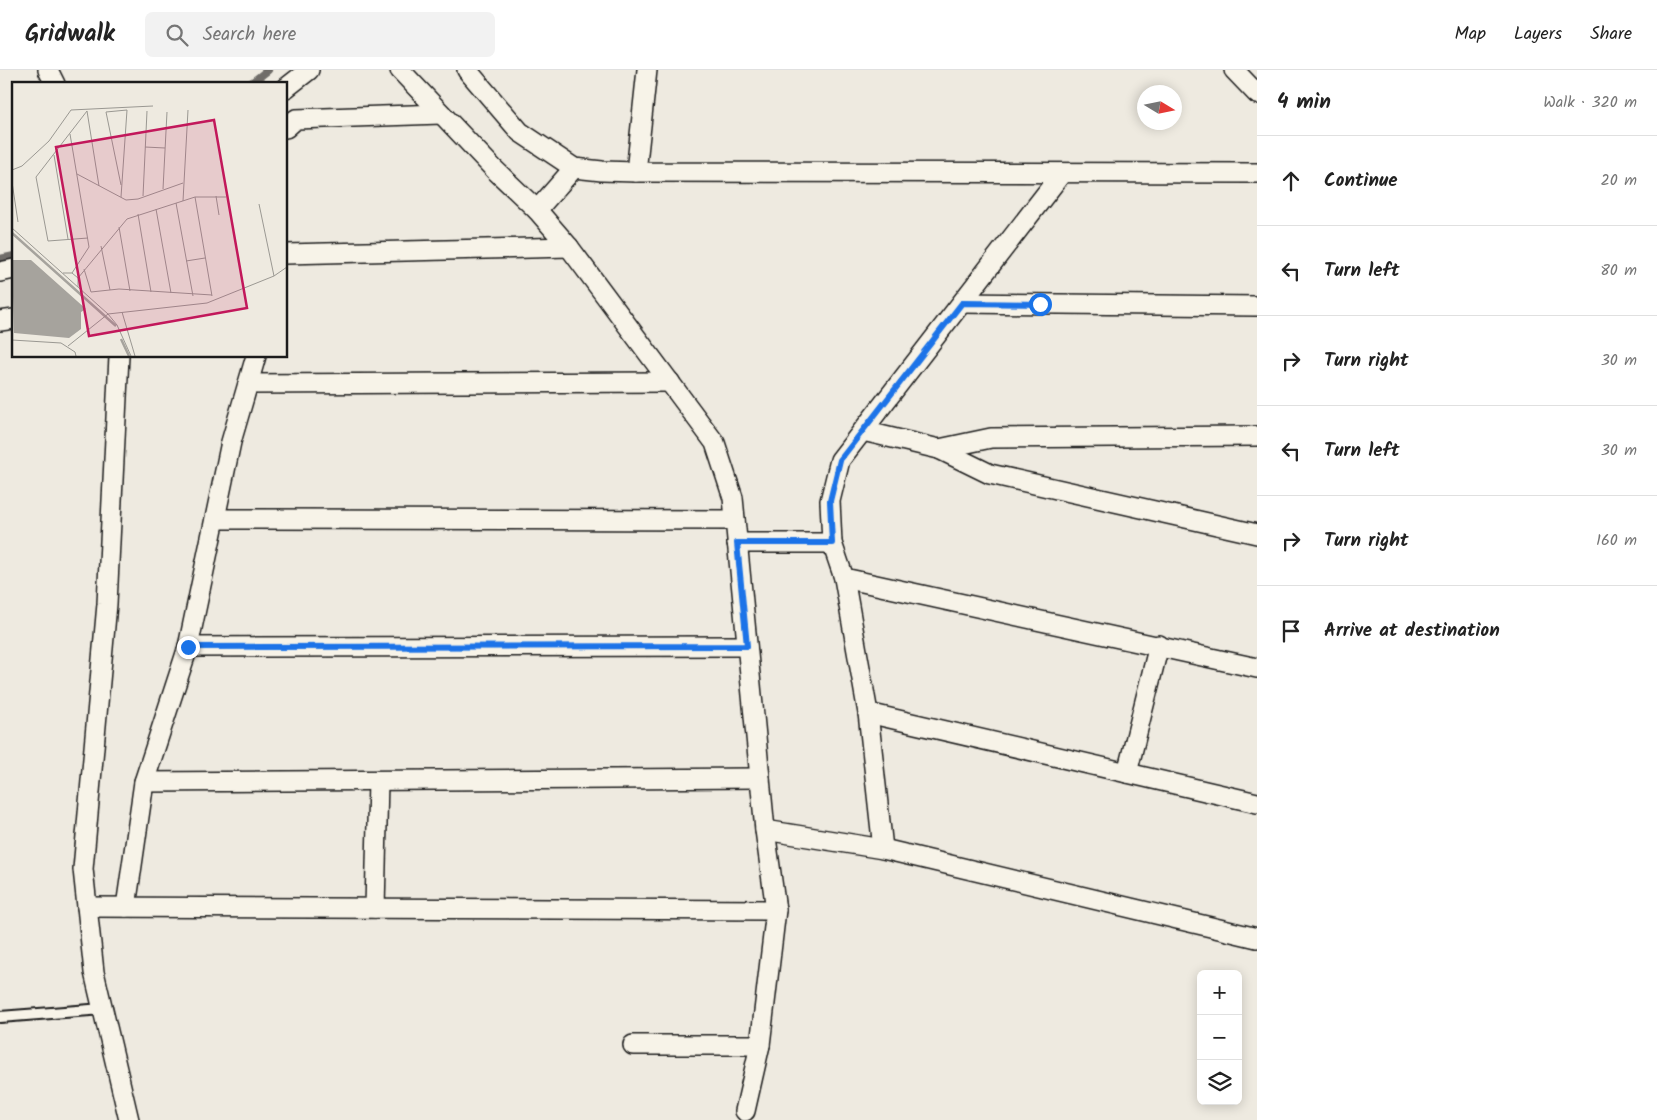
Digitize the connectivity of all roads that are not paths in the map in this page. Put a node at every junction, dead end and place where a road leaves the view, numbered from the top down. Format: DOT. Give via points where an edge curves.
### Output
graph roads {
  1 [pos="48,70"];
  2 [pos="309,70"];
  3 [pos="400,70"];
  4 [pos="467,70"];
  5 [pos="647,70"];
  6 [pos="1234,70"];
  7 [pos="54,82"];
  8 [pos="288,86"];
  9 [pos="1257,94"];
  10 [pos="441,114"];
  11 [pos="288,126"];
  12 [pos="574,168"];
  13 [pos="636,172"];
  14 [pos="1062,173"];
  15 [pos="1257,173"];
  16 [pos="537,210"];
  17 [pos="569,247"];
  18 [pos="288,254"];
  19 [pos="962,303"];
  20 [pos="1257,306"];
  21 [pos="119,358"];
  22 [pos="255,358"];
  23 [pos="670,382"];
  24 [pos="248,384"];
  25 [pos="862,431"];
  26 [pos="1257,436"];
  27 [pos="939,449"];
  28 [pos="215,519"];
  29 [pos="735,520"];
  30 [pos="1257,534"];
  31 [pos="737,543"];
  32 [pos="832,543"];
  33 [pos="844,578"];
  34 [pos="1159,645"];
  35 [pos="747,646"];
  36 [pos="188,647"];
  37 [pos="1257,668"];
  38 [pos="868,712"];
  39 [pos="1127,773"];
  40 [pos="760,778"];
  41 [pos="378,781"];
  42 [pos="144,782"];
  43 [pos="1257,803"];
  44 [pos="765,830"];
  45 [pos="883,849"];
  46 [pos="87,907"];
  47 [pos="126,907"];
  48 [pos="375,908"];
  49 [pos="776,910"];
  50 [pos="1257,938"];
  51 [pos="103,1009"];
  52 [pos="0,1017"];
  53 [pos="633,1045"];
  54 [pos="760,1045"];
  55 [pos="745,1111"];
  56 [pos="129,1120"];
  1 -- 7 [label="street"];
  2 -- 8 [label="street"];
  3 -- 10 [label="street"];
  4 -- 12 [label="street" via="520,132"];
  5 -- 13 [label="street"];
  6 -- 9 [label="street"];
  10 -- 11 [label="street" via="296,119"];
  10 -- 16 [label="street"];
  12 -- 13 [label="street"];
  12 -- 16 [label="street"];
  13 -- 14 [label="street"];
  14 -- 15 [label="street"];
  14 -- 19 [label="street"];
  16 -- 17 [label="street"];
  17 -- 18 [label="street"];
  17 -- 23 [label="street"];
  19 -- 20 [label="street"];
  19 -- 25 [label="street"];
  21 -- 46 [label="street" via="107,604 82,869"];
  22 -- 24 [label="street"];
  23 -- 24 [label="street"];
  23 -- 29 [label="street" via="715,443 733,498"];
  24 -- 28 [label="street" via="231,442"];
  25 -- 27 [label="street"];
  25 -- 32 [label="street" via="840,460 830,501"];
  26 -- 27 [label="street" via="991,438"];
  27 -- 30 [label="street" via="990,474"];
  28 -- 29 [label="street"];
  28 -- 36 [label="street"];
  29 -- 31 [label="street"];
  31 -- 32 [label="street"];
  31 -- 35 [label="street"];
  32 -- 33 [label="street"];
  33 -- 34 [label="street"];
  33 -- 38 [label="street"];
  34 -- 37 [label="street"];
  34 -- 39 [label="street"];
  35 -- 36 [label="street"];
  35 -- 40 [label="street"];
  36 -- 42 [label="street"];
  38 -- 39 [label="street"];
  38 -- 45 [label="street"];
  39 -- 43 [label="street"];
  40 -- 41 [label="street"];
  40 -- 44 [label="street"];
  41 -- 42 [label="street"];
  41 -- 48 [label="street"];
  42 -- 47 [label="street"];
  44 -- 45 [label="street"];
  44 -- 49 [label="street"];
  45 -- 50 [label="street"];
  46 -- 47 [label="street"];
  46 -- 51 [label="street" via="94,972"];
  47 -- 48 [label="street"];
  48 -- 49 [label="street"];
  49 -- 54 [label="street"];
  51 -- 52 [label="lane"];
  51 -- 56 [label="street"];
  53 -- 54 [label="street"];
  54 -- 55 [label="street"];
}
